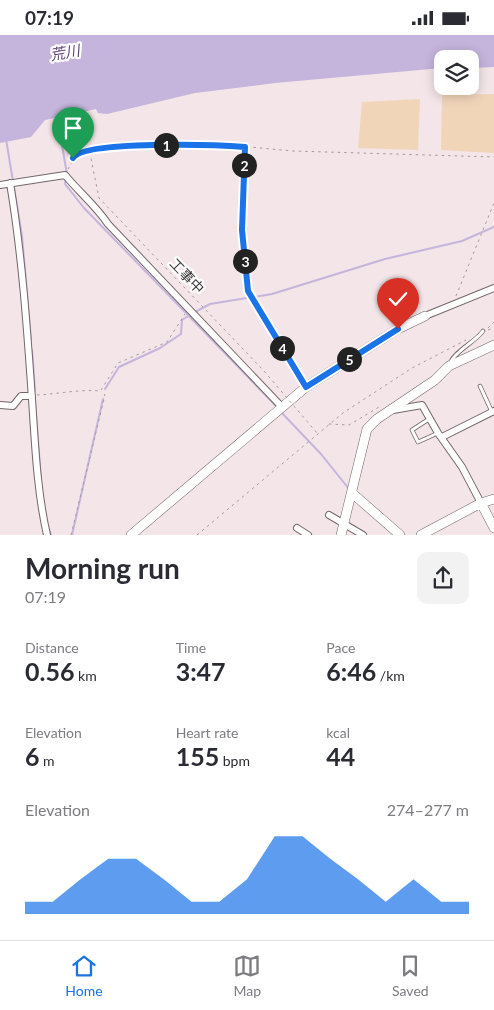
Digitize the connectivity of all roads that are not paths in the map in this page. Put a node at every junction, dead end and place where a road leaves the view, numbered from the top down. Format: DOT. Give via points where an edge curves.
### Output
graph roads {
  1 [pos="13,183"];
  2 [pos="0,185"];
  3 [pos="494,289"];
  4 [pos="425,316"];
  5 [pos="483,331"];
  6 [pos="494,345"];
  7 [pos="449,367"];
  8 [pos="480,386"];
  9 [pos="32,396"];
  10 [pos="0,405"];
  11 [pos="280,407"];
  12 [pos="390,410"];
  13 [pos="493,412"];
  14 [pos="429,418"];
  15 [pos="440,435"];
  16 [pos="352,493"];
  17 [pos="494,499"];
  18 [pos="481,503"];
  19 [pos="329,515"];
  20 [pos="344,523"];
  21 [pos="297,528"];
  22 [pos="494,528"];
  23 [pos="47,535"];
  24 [pos="131,535"];
  25 [pos="308,535"];
  26 [pos="342,535"];
  27 [pos="362,535"];
  28 [pos="400,535"];
  29 [pos="421,535"];
  1 -- 2 [label="street"];
  1 -- 9 [label="street"];
  1 -- 11 [label="street" via="67,178"];
  3 -- 4 [label="street"];
  4 -- 11 [label="street" via="398,329"];
  5 -- 7 [label="lane" via="452,358"];
  6 -- 7 [label="street"];
  7 -- 12 [label="street"];
  8 -- 13 [label="lane"];
  9 -- 10 [label="street" via="21,396 13,405"];
  9 -- 23 [label="street" via="41,506"];
  11 -- 24 [label="street"];
  12 -- 14 [label="street" via="422,405"];
  12 -- 16 [label="street" via="367,429"];
  13 -- 15 [label="street"];
  14 -- 15 [label="street"];
  14 -- 15 [label="lane" via="412,430 418,442"];
  15 -- 18 [label="street"];
  16 -- 20 [label="street"];
  16 -- 28 [label="street"];
  17 -- 18 [label="street"];
  18 -- 22 [label="street"];
  18 -- 29 [label="street"];
  19 -- 20 [label="street"];
  20 -- 26 [label="street"];
  20 -- 27 [label="street"];
  21 -- 25 [label="street"];
}
